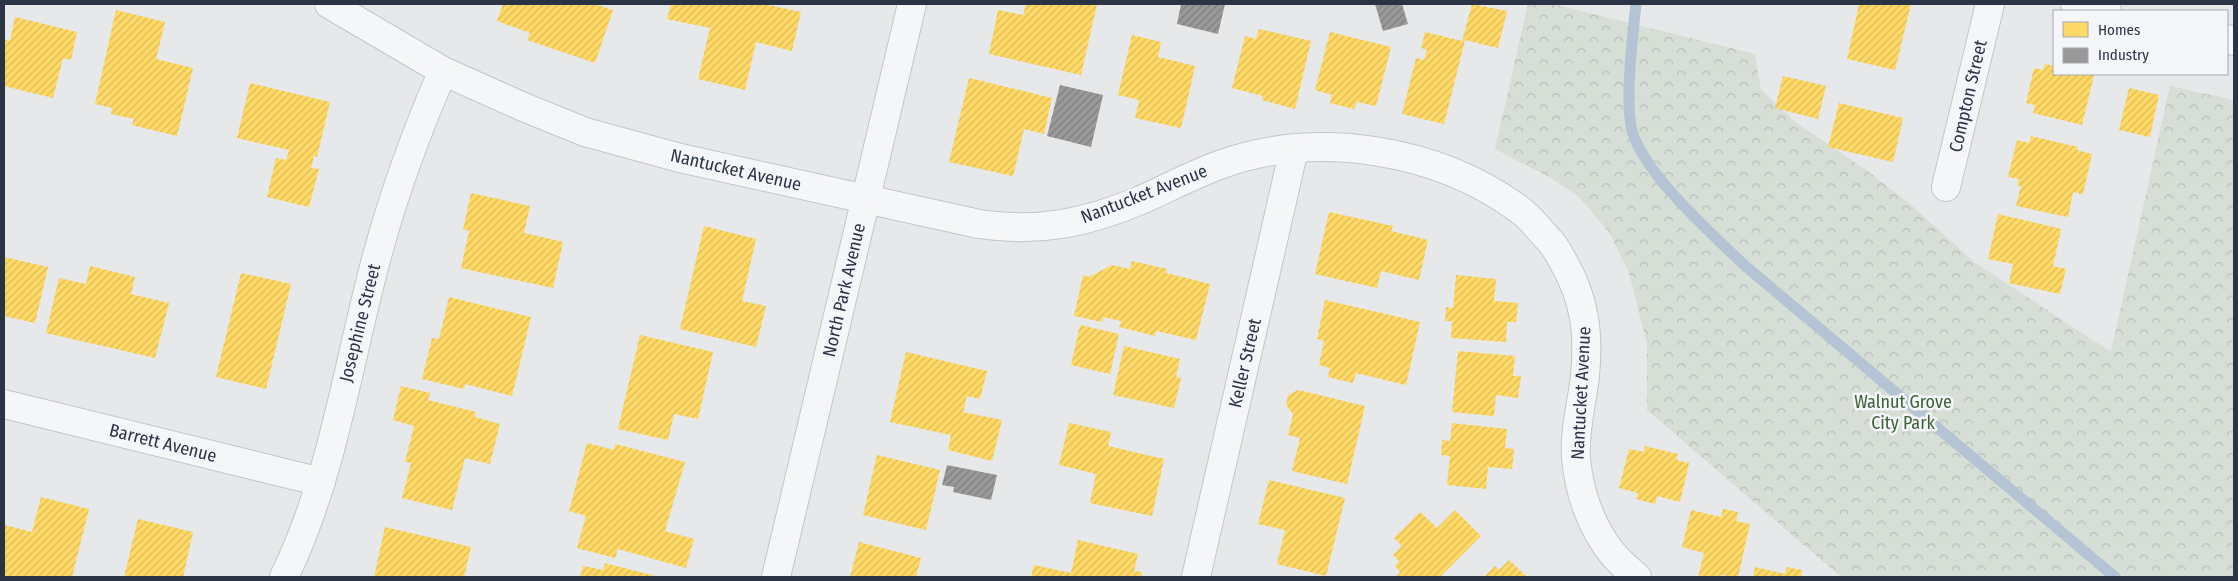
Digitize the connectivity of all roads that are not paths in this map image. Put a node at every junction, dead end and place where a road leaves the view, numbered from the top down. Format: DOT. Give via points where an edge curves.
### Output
graph roads {
  1 [pos="329,4"];
  2 [pos="912,4"];
  3 [pos="1990,4"];
  4 [pos="2075,4"];
  5 [pos="2102,10"];
  6 [pos="443,71"];
  7 [pos="1294,149"];
  8 [pos="1946,187"];
  9 [pos="866,199"];
  10 [pos="4,404"];
  11 [pos="321,482"];
  12 [pos="284,577"];
  13 [pos="776,577"];
  14 [pos="1196,577"];
  15 [pos="1637,577"];
  1 -- 6 [label="street, Nantucket Avenue"];
  2 -- 9 [label="street, North Park Avenue"];
  3 -- 8 [label="street, Compton Street"];
  4 -- 5 [label="street"];
  6 -- 9 [label="street, Nantucket Avenue" via="585,132 680,158"];
  6 -- 11 [label="street, Josephine Street" via="413,139 386,226"];
  7 -- 9 [label="street, Nantucket Avenue" via="1249,156 1220,165 1122,207 1043,228 979,224"];
  7 -- 14 [label="street, Keller Street"];
  7 -- 15 [label="street, Nantucket Avenue" via="1345,148 1440,166 1522,211 1555,246 1574,282 1585,314 1585,376 1576,456 1580,486 1592,522 1612,554"];
  9 -- 13 [label="street, North Park Avenue"];
  10 -- 11 [label="street, Barrett Avenue"];
  11 -- 12 [label="street, Josephine Street"];
}
